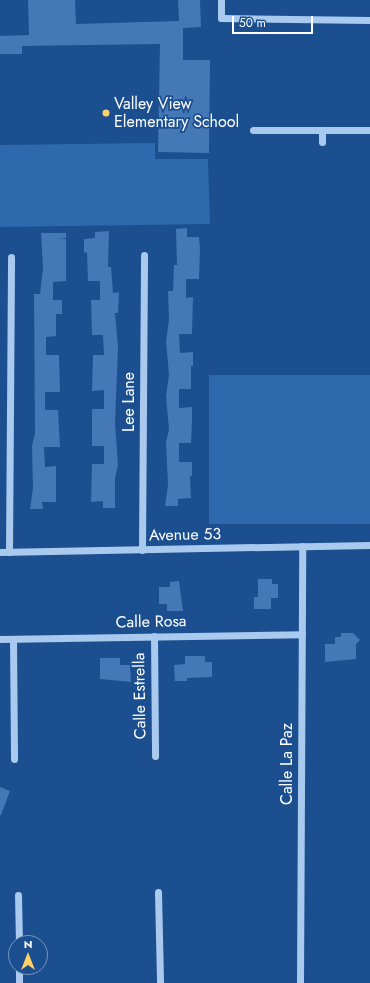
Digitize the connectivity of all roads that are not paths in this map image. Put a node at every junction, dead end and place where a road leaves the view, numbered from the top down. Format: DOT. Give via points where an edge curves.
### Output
graph roads {
  1 [pos="221,0"];
  2 [pos="370,20"];
  3 [pos="253,130"];
  4 [pos="322,130"];
  5 [pos="370,130"];
  6 [pos="322,142"];
  7 [pos="144,255"];
  8 [pos="11,257"];
  9 [pos="370,545"];
  10 [pos="302,546"];
  11 [pos="142,550"];
  12 [pos="0,552"];
  13 [pos="9,552"];
  14 [pos="302,634"];
  15 [pos="154,636"];
  16 [pos="0,639"];
  17 [pos="13,639"];
  18 [pos="155,756"];
  19 [pos="14,759"];
  20 [pos="158,892"];
  21 [pos="18,896"];
  22 [pos="19,935"];
  23 [pos="160,983"];
  24 [pos="300,983"];
  1 -- 2 [label="street" via="221,18"];
  3 -- 4 [label="street"];
  4 -- 5 [label="street"];
  4 -- 6 [label="street"];
  7 -- 11 [label="street, Lee Lane"];
  8 -- 13 [label="street"];
  9 -- 10 [label="street, Avenue 53"];
  10 -- 11 [label="street, Avenue 53"];
  10 -- 14 [label="street, Calle La Paz"];
  11 -- 13 [label="street, Avenue 53"];
  12 -- 13 [label="street, Avenue 53"];
  14 -- 15 [label="street, Calle Rosa"];
  14 -- 24 [label="street, Calle La Paz"];
  15 -- 17 [label="street, Calle Rosa"];
  15 -- 18 [label="street, Calle Estrella"];
  16 -- 17 [label="street, Calle Rosa"];
  17 -- 19 [label="street"];
  20 -- 23 [label="street"];
  21 -- 22 [label="street"];
}
